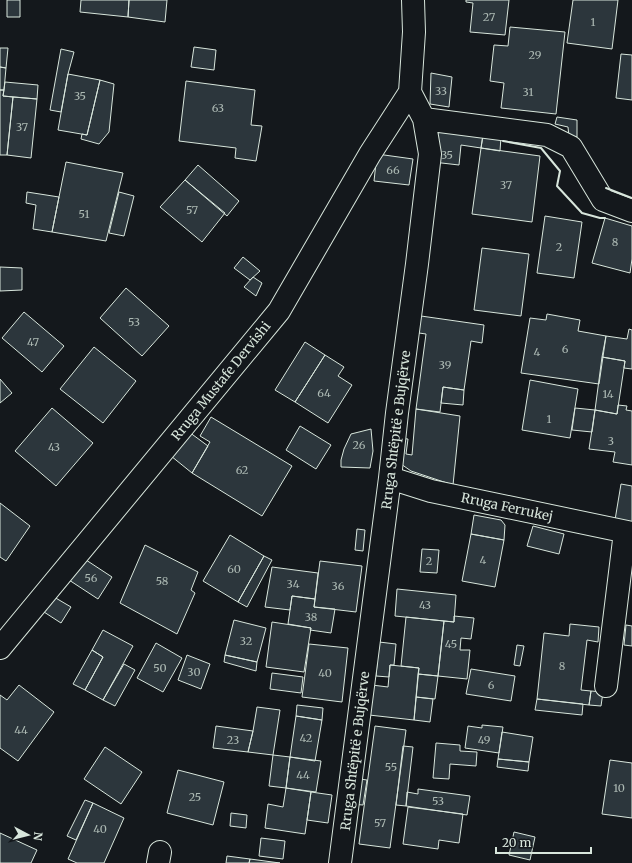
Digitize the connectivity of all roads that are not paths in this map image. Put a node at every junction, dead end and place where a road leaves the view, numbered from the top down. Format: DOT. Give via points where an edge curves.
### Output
graph roads {
  1 [pos="413,0"];
  2 [pos="410,92"];
  3 [pos="424,119"];
  4 [pos="632,211"];
  5 [pos="390,478"];
  6 [pos="628,533"];
  7 [pos="0,648"];
  8 [pos="606,686"];
  9 [pos="340,863"];
  1 -- 2 [label="street" via="414,32"];
  2 -- 3 [label="street, Rruga Shtëpitë e Bujqërve"];
  2 -- 7 [label="street, Rruga Mustafe Dervishi" via="370,154 279,311"];
  3 -- 4 [label="street" via="547,135 571,147 603,200"];
  3 -- 5 [label="street, Rruga Shtëpitë e Bujqërve" via="430,154"];
  5 -- 6 [label="street, Rruga Ferrukej" via="431,491"];
  5 -- 9 [label="street, Rruga Shtëpitë e Bujqërve"];
  6 -- 8 [label="street, Rruga Ferrukej"];
}
